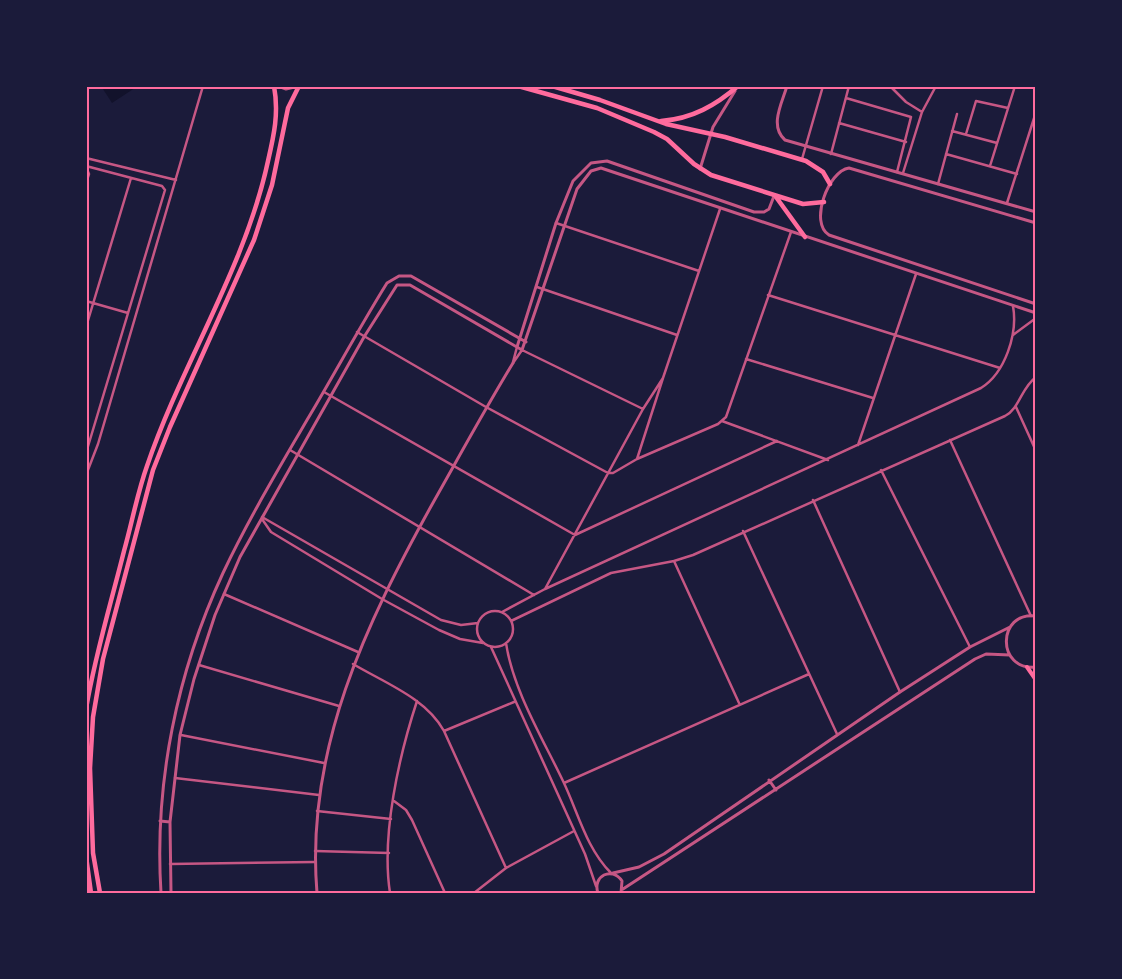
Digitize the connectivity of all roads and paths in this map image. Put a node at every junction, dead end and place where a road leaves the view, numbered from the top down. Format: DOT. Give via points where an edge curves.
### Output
graph roads {
  1 [pos="203,86"];
  2 [pos="276,86"];
  3 [pos="299,86"];
  4 [pos="518,86"];
  5 [pos="552,86"];
  6 [pos="738,86"];
  7 [pos="787,86"];
  8 [pos="823,86"];
  9 [pos="849,86"];
  10 [pos="890,86"];
  11 [pos="936,86"];
  12 [pos="1015,86"];
  13 [pos="846,98"];
  14 [pos="1008,108"];
  15 [pos="922,112"];
  16 [pos="1036,112"];
  17 [pos="957,114"];
  18 [pos="656,121"];
  19 [pos="839,123"];
  20 [pos="952,131"];
  21 [pos="710,134"];
  22 [pos="966,134"];
  23 [pos="906,142"];
  24 [pos="997,143"];
  25 [pos="805,146"];
  26 [pos="832,154"];
  27 [pos="946,154"];
  28 [pos="86,158"];
  29 [pos="92,160"];
  30 [pos="801,160"];
  31 [pos="586,166"];
  32 [pos="990,166"];
  33 [pos="88,167"];
  34 [pos="700,169"];
  35 [pos="591,171"];
  36 [pos="897,172"];
  37 [pos="903,174"];
  38 [pos="1017,174"];
  39 [pos="131,178"];
  40 [pos="176,180"];
  41 [pos="86,183"];
  42 [pos="830,184"];
  43 [pos="938,184"];
  44 [pos="775,197"];
  45 [pos="824,202"];
  46 [pos="1007,204"];
  47 [pos="720,209"];
  48 [pos="1036,212"];
  49 [pos="556,223"];
  50 [pos="1036,223"];
  51 [pos="565,226"];
  52 [pos="791,232"];
  53 [pos="805,237"];
  54 [pos="699,271"];
  55 [pos="916,274"];
  56 [pos="537,287"];
  57 [pos="544,290"];
  58 [pos="768,295"];
  59 [pos="86,300"];
  60 [pos="94,303"];
  61 [pos="1036,304"];
  62 [pos="1013,306"];
  63 [pos="128,313"];
  64 [pos="1036,314"];
  65 [pos="1036,318"];
  66 [pos="86,327"];
  67 [pos="357,332"];
  68 [pos="677,334"];
  69 [pos="896,335"];
  70 [pos="1013,335"];
  71 [pos="364,336"];
  72 [pos="520,339"];
  73 [pos="526,342"];
  74 [pos="517,346"];
  75 [pos="522,350"];
  76 [pos="746,359"];
  77 [pos="513,364"];
  78 [pos="1000,368"];
  79 [pos="663,378"];
  80 [pos="1036,378"];
  81 [pos="324,392"];
  82 [pos="331,396"];
  83 [pos="874,398"];
  84 [pos="1016,406"];
  85 [pos="486,407"];
  86 [pos="643,408"];
  87 [pos="722,422"];
  88 [pos="950,440"];
  89 [pos="777,441"];
  90 [pos="858,446"];
  91 [pos="290,450"];
  92 [pos="1036,451"];
  93 [pos="86,453"];
  94 [pos="297,455"];
  95 [pos="637,459"];
  96 [pos="828,460"];
  97 [pos="86,465"];
  98 [pos="90,466"];
  99 [pos="453,467"];
  100 [pos="881,470"];
  101 [pos="610,473"];
  102 [pos="86,475"];
  103 [pos="813,500"];
  104 [pos="254,513"];
  105 [pos="262,517"];
  106 [pos="420,527"];
  107 [pos="743,531"];
  108 [pos="575,535"];
  109 [pos="233,554"];
  110 [pos="240,557"];
  111 [pos="674,561"];
  112 [pos="386,588"];
  113 [pos="545,589"];
  114 [pos="223,594"];
  115 [pos="534,595"];
  116 [pos="382,599"];
  117 [pos="502,612"];
  118 [pos="1034,615"];
  119 [pos="511,621"];
  120 [pos="478,623"];
  121 [pos="1010,627"];
  122 [pos="483,643"];
  123 [pos="506,643"];
  124 [pos="491,647"];
  125 [pos="970,647"];
  126 [pos="358,652"];
  127 [pos="1010,655"];
  128 [pos="353,664"];
  129 [pos="198,665"];
  130 [pos="1027,667"];
  131 [pos="1036,667"];
  132 [pos="809,674"];
  133 [pos="1036,680"];
  134 [pos="900,692"];
  135 [pos="417,701"];
  136 [pos="514,702"];
  137 [pos="739,704"];
  138 [pos="339,706"];
  139 [pos="86,709"];
  140 [pos="444,732"];
  141 [pos="837,734"];
  142 [pos="180,735"];
  143 [pos="324,763"];
  144 [pos="175,778"];
  145 [pos="769,780"];
  146 [pos="564,783"];
  147 [pos="776,790"];
  148 [pos="319,795"];
  149 [pos="393,801"];
  150 [pos="317,811"];
  151 [pos="391,819"];
  152 [pos="160,821"];
  153 [pos="170,822"];
  154 [pos="574,831"];
  155 [pos="315,851"];
  156 [pos="388,854"];
  157 [pos="86,856"];
  158 [pos="315,862"];
  159 [pos="170,864"];
  160 [pos="506,868"];
  161 [pos="612,873"];
  162 [pos="596,886"];
  163 [pos="622,891"];
  164 [pos="91,893"];
  165 [pos="100,893"];
  166 [pos="161,893"];
  167 [pos="171,893"];
  168 [pos="317,893"];
  169 [pos="390,893"];
  170 [pos="445,893"];
  171 [pos="474,893"];
  172 [pos="598,893"];
  1 -- 40 [label="street"];
  2 -- 3 [label="street" via="286,89"];
  2 -- 139 [label="main road" via="276,125 264,182 237,256 146,467 98,648"];
  3 -- 165 [label="main road" via="288,108 272,184 254,240 153,470 105,650 93,717 90,768 93,853"];
  4 -- 34 [label="main road" via="578,102 633,122 667,139"];
  5 -- 18 [label="main road"];
  6 -- 18 [label="main road" via="722,100 700,112"];
  6 -- 21 [label="street"];
  7 -- 25 [label="street" via="777,128 785,140"];
  8 -- 25 [label="street"];
  9 -- 13 [label="street"];
  10 -- 15 [label="street"];
  11 -- 15 [label="street"];
  12 -- 14 [label="street"];
  13 -- 19 [label="street"];
  13 -- 23 [label="street" via="910,116"];
  14 -- 22 [label="street" via="976,101"];
  14 -- 24 [label="street"];
  15 -- 37 [label="street"];
  16 -- 38 [label="street"];
  17 -- 20 [label="street"];
  18 -- 21 [label="main road"];
  19 -- 23 [label="street"];
  19 -- 26 [label="street"];
  20 -- 22 [label="street"];
  20 -- 27 [label="street"];
  21 -- 30 [label="main road"];
  21 -- 34 [label="street"];
  22 -- 24 [label="street"];
  23 -- 36 [label="street"];
  24 -- 32 [label="street"];
  25 -- 26 [label="street"];
  25 -- 30 [label="street"];
  26 -- 36 [label="street"];
  27 -- 32 [label="street"];
  27 -- 43 [label="street"];
  28 -- 29 [label="street"];
  29 -- 33 [label="street"];
  29 -- 40 [label="street"];
  30 -- 42 [label="main road" via="819,168"];
  31 -- 35 [label="street"];
  31 -- 44 [label="street" via="596,161 607,162 758,212 769,209"];
  31 -- 49 [label="street" via="573,181"];
  32 -- 38 [label="street"];
  33 -- 39 [label="street"];
  33 -- 41 [label="street"];
  34 -- 44 [label="main road"];
  35 -- 47 [label="street" via="605,169"];
  35 -- 51 [label="street" via="579,186"];
  36 -- 37 [label="street"];
  37 -- 43 [label="street"];
  38 -- 46 [label="street"];
  39 -- 60 [label="street"];
  39 -- 63 [label="street" via="162,186 165,192"];
  40 -- 98 [label="street"];
  42 -- 45 [label="street"];
  42 -- 50 [label="street" via="838,172 853,168"];
  43 -- 46 [label="street"];
  44 -- 45 [label="main road" via="807,205"];
  44 -- 53 [label="main road"];
  45 -- 61 [label="street" via="820,222 829,235"];
  46 -- 48 [label="street"];
  47 -- 52 [label="street"];
  47 -- 54 [label="street"];
  49 -- 51 [label="street"];
  49 -- 56 [label="street"];
  51 -- 54 [label="street"];
  51 -- 57 [label="street"];
  52 -- 53 [label="street"];
  52 -- 58 [label="street"];
  53 -- 55 [label="street"];
  54 -- 68 [label="street"];
  55 -- 62 [label="street"];
  55 -- 69 [label="street"];
  56 -- 57 [label="street"];
  56 -- 72 [label="street"];
  57 -- 68 [label="street"];
  57 -- 73 [label="street"];
  58 -- 69 [label="street"];
  58 -- 76 [label="street"];
  59 -- 60 [label="street"];
  60 -- 63 [label="street"];
  60 -- 66 [label="street"];
  62 -- 64 [label="street"];
  62 -- 70 [label="street"];
  63 -- 93 [label="street"];
  65 -- 70 [label="street"];
  67 -- 71 [label="street"];
  67 -- 72 [label="street" via="387,283 403,275 414,278"];
  67 -- 81 [label="street"];
  68 -- 79 [label="street"];
  69 -- 78 [label="street"];
  69 -- 83 [label="street"];
  70 -- 78 [label="street"];
  71 -- 74 [label="street" via="392,290 405,283"];
  71 -- 82 [label="street"];
  71 -- 85 [label="street"];
  72 -- 73 [label="street"];
  72 -- 74 [label="street"];
  73 -- 75 [label="street"];
  74 -- 75 [label="street"];
  74 -- 77 [label="street"];
  75 -- 77 [label="street"];
  75 -- 86 [label="street"];
  76 -- 83 [label="street"];
  76 -- 87 [label="street"];
  77 -- 85 [label="street"];
  78 -- 90 [label="street" via="991,381 980,388"];
  79 -- 86 [label="street"];
  79 -- 95 [label="street"];
  80 -- 84 [label="street" via="1022,391"];
  81 -- 82 [label="street"];
  81 -- 91 [label="street"];
  82 -- 94 [label="street"];
  82 -- 99 [label="street"];
  83 -- 90 [label="street"];
  84 -- 88 [label="street" via="1008,414"];
  84 -- 92 [label="street"];
  85 -- 99 [label="street"];
  85 -- 101 [label="street"];
  86 -- 101 [label="street"];
  87 -- 89 [label="street"];
  87 -- 95 [label="street"];
  88 -- 100 [label="street"];
  88 -- 118 [label="street"];
  89 -- 96 [label="street"];
  89 -- 108 [label="street"];
  90 -- 96 [label="street"];
  91 -- 94 [label="street"];
  91 -- 104 [label="street"];
  94 -- 105 [label="street"];
  94 -- 106 [label="street"];
  95 -- 101 [label="street"];
  96 -- 113 [label="street"];
  97 -- 98 [label="street"];
  98 -- 102 [label="street"];
  99 -- 106 [label="street"];
  99 -- 108 [label="street"];
  100 -- 103 [label="street"];
  100 -- 125 [label="street"];
  101 -- 108 [label="street"];
  103 -- 107 [label="street"];
  103 -- 134 [label="street"];
  104 -- 105 [label="street"];
  104 -- 109 [label="street"];
  105 -- 110 [label="street"];
  105 -- 112 [label="street"];
  105 -- 116 [label="street" via="271,532"];
  106 -- 112 [label="street"];
  106 -- 115 [label="street"];
  107 -- 111 [label="street"];
  107 -- 132 [label="street"];
  108 -- 113 [label="street"];
  109 -- 110 [label="street"];
  109 -- 152 [label="street" via="207,612 182,684 168,752"];
  110 -- 114 [label="street"];
  111 -- 119 [label="street" via="611,573"];
  111 -- 137 [label="street"];
  112 -- 116 [label="street"];
  112 -- 120 [label="street" via="441,620 461,625"];
  113 -- 115 [label="street"];
  114 -- 126 [label="street"];
  114 -- 129 [label="street"];
  115 -- 117 [label="street"];
  116 -- 122 [label="street" via="453,637"];
  116 -- 126 [label="street"];
  117 -- 119 [label="street"];
  117 -- 120 [label="street" via="490,612"];
  118 -- 121 [label="street" via="1019,619"];
  119 -- 123 [label="street" via="512,632"];
  120 -- 122 [label="street" via="478,636"];
  121 -- 125 [label="street"];
  121 -- 127 [label="street" via="1006,641"];
  122 -- 124 [label="street"];
  123 -- 124 [label="street"];
  123 -- 146 [label="street" via="512,672"];
  124 -- 136 [label="street"];
  125 -- 134 [label="street"];
  126 -- 128 [label="street"];
  127 -- 130 [label="street"];
  127 -- 147 [label="street" via="986,654 975,659"];
  128 -- 135 [label="street"];
  128 -- 138 [label="street"];
  129 -- 138 [label="street"];
  129 -- 142 [label="street"];
  130 -- 131 [label="street"];
  130 -- 133 [label="main road"];
  132 -- 137 [label="street"];
  132 -- 141 [label="street"];
  134 -- 141 [label="street"];
  135 -- 140 [label="street" via="432,713"];
  135 -- 149 [label="street" via="400,758"];
  136 -- 140 [label="street"];
  136 -- 154 [label="street"];
  137 -- 146 [label="street"];
  138 -- 143 [label="street"];
  140 -- 160 [label="street"];
  141 -- 145 [label="street"];
  142 -- 143 [label="street"];
  142 -- 144 [label="street"];
  143 -- 148 [label="street"];
  144 -- 148 [label="street"];
  144 -- 153 [label="street"];
  145 -- 147 [label="street"];
  145 -- 161 [label="street" via="664,854 639,867"];
  146 -- 161 [label="street" via="592,848"];
  147 -- 163 [label="street"];
  148 -- 150 [label="street"];
  149 -- 151 [label="street"];
  149 -- 170 [label="street" via="408,814"];
  150 -- 151 [label="street"];
  150 -- 155 [label="street"];
  151 -- 156 [label="street"];
  152 -- 153 [label="street"];
  152 -- 166 [label="street"];
  153 -- 159 [label="street"];
  154 -- 160 [label="street"];
  154 -- 162 [label="street"];
  155 -- 156 [label="street"];
  155 -- 158 [label="street"];
  156 -- 169 [label="street"];
  157 -- 164 [label="main road"];
  158 -- 159 [label="street"];
  158 -- 168 [label="street"];
  159 -- 167 [label="street"];
  160 -- 171 [label="street"];
  161 -- 162 [label="street" via="601,876"];
  161 -- 163 [label="street" via="622,881"];
  162 -- 172 [label="street"];
}
